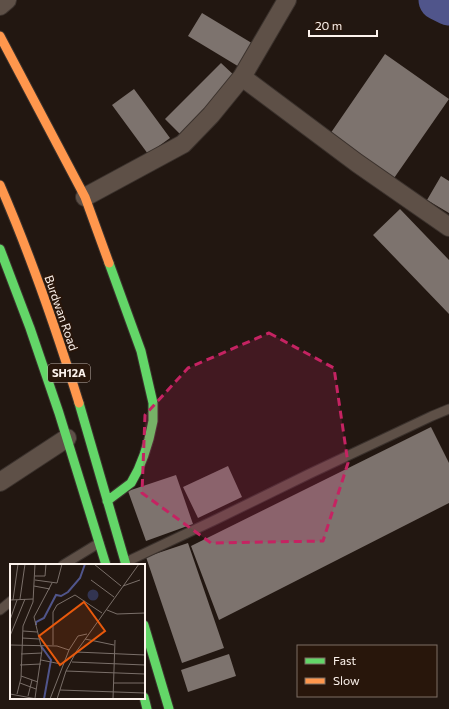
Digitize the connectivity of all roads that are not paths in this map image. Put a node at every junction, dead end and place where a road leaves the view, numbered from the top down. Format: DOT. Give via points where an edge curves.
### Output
graph roads {
  1 [pos="7,0"];
  2 [pos="287,0"];
  3 [pos="0,6"];
  4 [pos="0,36"];
  5 [pos="242,77"];
  6 [pos="0,185"];
  7 [pos="85,197"];
  8 [pos="449,227"];
  9 [pos="0,252"];
  10 [pos="449,409"];
  11 [pos="67,438"];
  12 [pos="0,482"];
  13 [pos="107,501"];
  14 [pos="99,542"];
  15 [pos="64,564"];
  16 [pos="106,564"];
  17 [pos="126,564"];
  18 [pos="10,602"];
  19 [pos="0,610"];
  20 [pos="145,628"];
  21 [pos="144,699"];
  22 [pos="147,709"];
  23 [pos="169,709"];
  1 -- 3 [label="street"];
  2 -- 5 [label="street"];
  4 -- 7 [label="main road"];
  5 -- 7 [label="street" via="211,115 182,144"];
  5 -- 8 [label="street" via="357,163"];
  6 -- 13 [label="main road, Burdwan Road / SH12A" via="51,318"];
  7 -- 13 [label="main road" via="141,351 152,403 153,421 138,470 131,483"];
  9 -- 11 [label="main road, SH12A" via="30,328"];
  10 -- 17 [label="lane"];
  11 -- 12 [label="street"];
  11 -- 14 [label="main road, SH12A"];
  13 -- 17 [label="main road, Burdwan Road / SH12A"];
  14 -- 15 [label="lane"];
  14 -- 16 [label="main road, SH12A"];
  18 -- 19 [label="lane"];
  20 -- 23 [label="main road"];
  21 -- 22 [label="main road"];
}
